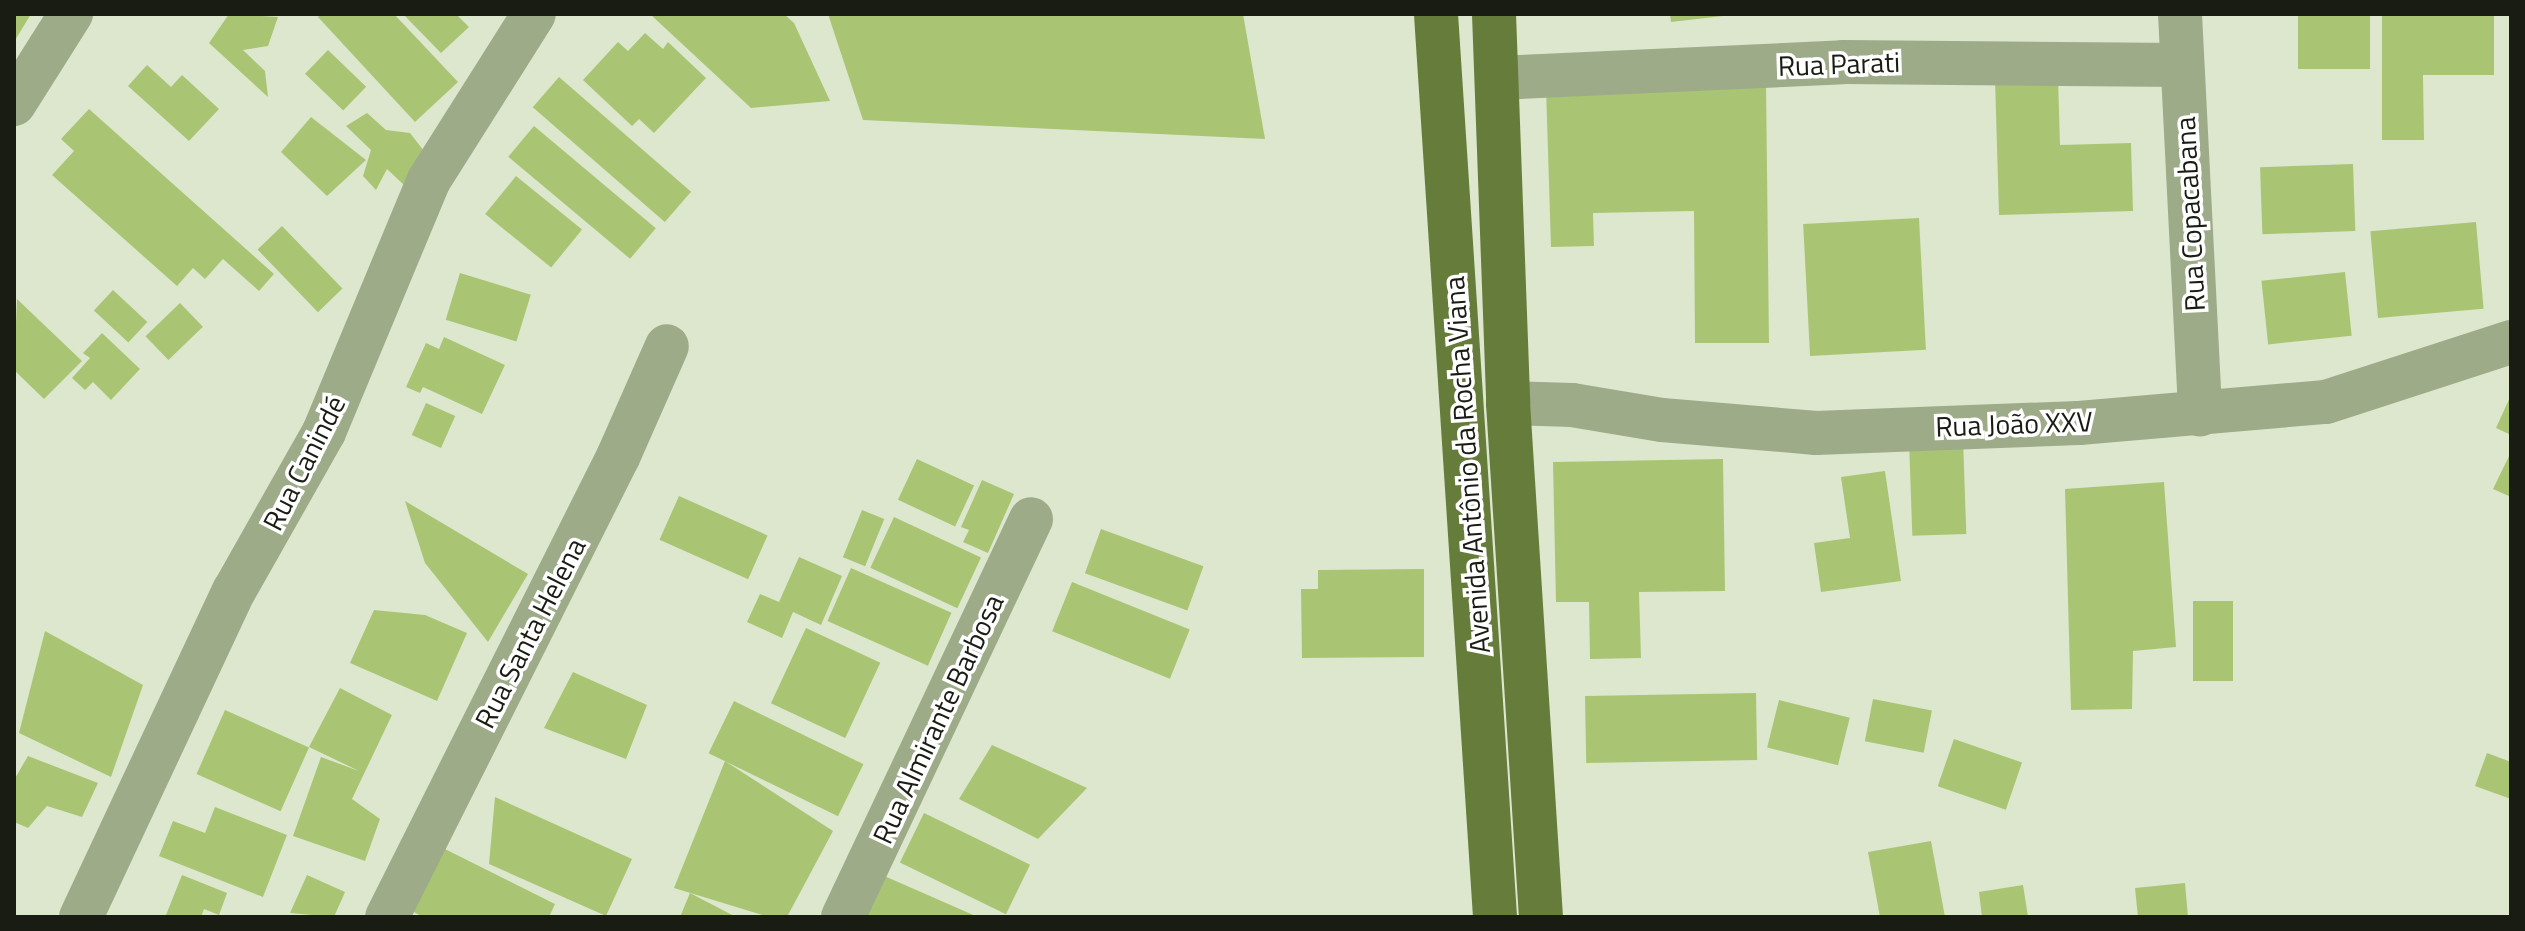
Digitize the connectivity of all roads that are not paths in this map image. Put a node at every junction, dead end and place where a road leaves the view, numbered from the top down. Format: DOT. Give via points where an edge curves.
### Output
graph roads {
  1 [pos="71,14"];
  2 [pos="534,14"];
  3 [pos="1436,14"];
  4 [pos="1494,14"];
  5 [pos="2180,14"];
  6 [pos="2182,65"];
  7 [pos="1497,78"];
  8 [pos="14,104"];
  9 [pos="2511,342"];
  10 [pos="667,346"];
  11 [pos="1508,403"];
  12 [pos="2200,415"];
  13 [pos="1031,519"];
  14 [pos="81,917"];
  15 [pos="387,917"];
  16 [pos="843,917"];
  17 [pos="1495,917"];
  18 [pos="1541,917"];
  1 -- 8 [label="street"];
  2 -- 14 [label="street, Rua Canindé" via="429,180 324,432 234,591"];
  3 -- 17 [label="main road, Avenida Antônio da Rocha Viana"];
  4 -- 7 [label="main road, Avenida Antônio da Rocha Viana"];
  5 -- 6 [label="street, Rua Copacabana"];
  6 -- 7 [label="street, Rua Parati" via="1843,62"];
  6 -- 12 [label="street, Rua Copacabana"];
  7 -- 11 [label="main road, Avenida Antônio da Rocha Viana"];
  9 -- 12 [label="street, Rua João XXV" via="2326,402"];
  10 -- 15 [label="street, Rua Santa Helena" via="618,457"];
  11 -- 12 [label="street, Rua João XXV" via="1816,433"];
  11 -- 18 [label="main road, Avenida Antônio da Rocha Viana"];
  13 -- 16 [label="street, Rua Almirante Barbosa"];
}
